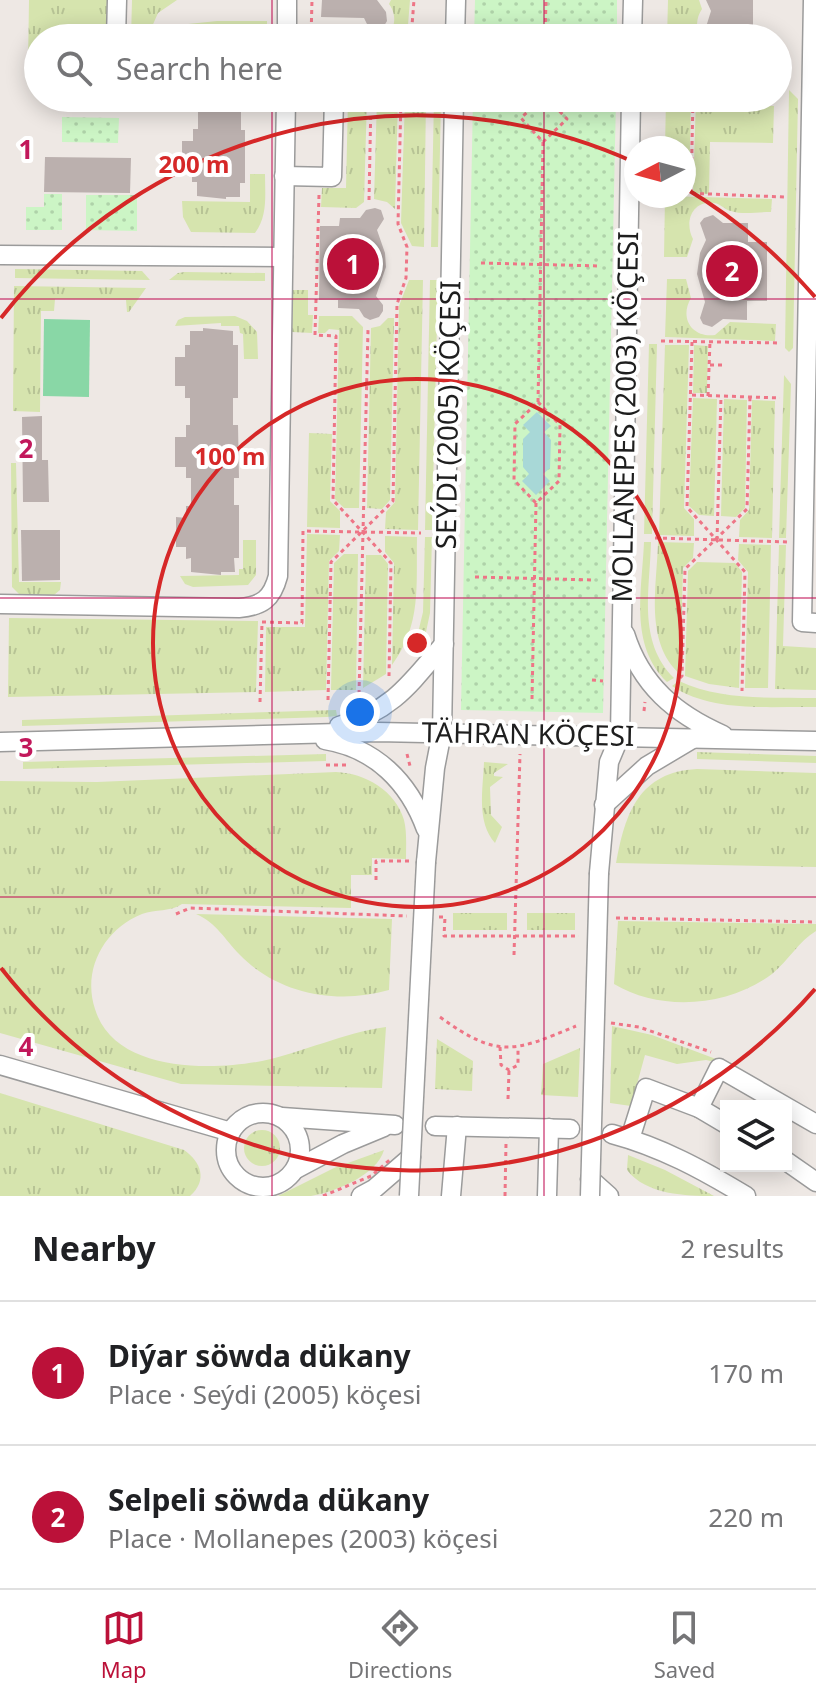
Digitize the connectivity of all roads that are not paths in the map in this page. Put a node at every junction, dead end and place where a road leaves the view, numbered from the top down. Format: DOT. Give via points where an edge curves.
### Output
graph roads {
  1 [pos="117,0"];
  2 [pos="287,0"];
  3 [pos="456,0"];
  4 [pos="633,0"];
  5 [pos="813,0"];
  6 [pos="116,24"];
  7 [pos="287,24"];
  8 [pos="455,24"];
  9 [pos="632,24"];
  10 [pos="286,112"];
  11 [pos="334,112"];
  12 [pos="454,112"];
  13 [pos="631,112"];
  14 [pos="284,176"];
  15 [pos="0,255"];
  16 [pos="283,257"];
  17 [pos="812,266"];
  18 [pos="0,604"];
  19 [pos="622,622"];
  20 [pos="816,623"];
  21 [pos="444,644"];
  22 [pos="442,732"];
  23 [pos="286,734"];
  24 [pos="620,736"];
  25 [pos="694,738"];
  26 [pos="733,739"];
  27 [pos="816,741"];
  28 [pos="0,742"];
  29 [pos="604,805"];
  30 [pos="427,833"];
  31 [pos="0,1065"];
  32 [pos="699,1108"];
  33 [pos="282,1117"];
  34 [pos="720,1120"];
  35 [pos="816,1124"];
  36 [pos="435,1126"];
  37 [pos="457,1126"];
  38 [pos="549,1128"];
  39 [pos="570,1129"];
  40 [pos="231,1132"];
  41 [pos="403,1155"];
  42 [pos="792,1165"];
  43 [pos="296,1169"];
  44 [pos="816,1182"];
  45 [pos="590,1188"];
  46 [pos="240,1189"];
  47 [pos="361,1196"];
  48 [pos="409,1196"];
  49 [pos="451,1196"];
  50 [pos="547,1196"];
  51 [pos="609,1196"];
  52 [pos="746,1196"];
  1 -- 6 [label="street"];
  2 -- 7 [label="street"];
  3 -- 8 [label="street"];
  4 -- 9 [label="street"];
  5 -- 17 [label="street"];
  10 -- 14 [label="street"];
  11 -- 14 [label="street" via="332,177"];
  12 -- 21 [label="street, SEÝDI (2005) KÖÇESI"];
  13 -- 19 [label="street, MOLLANEPES (2003) KÖÇESI"];
  14 -- 16 [label="street"];
  15 -- 16 [label="street"];
  16 -- 18 [label="street" via="278,576 267,601 239,608"];
  17 -- 20 [label="street" via="802,622"];
  19 -- 24 [label="street, MOLLANEPES (2003) KÖÇESI"];
  19 -- 26 [label="street" via="642,675 664,700"];
  21 -- 22 [label="street, SEÝDI (2005) KÖÇESI"];
  21 -- 23 [label="street" via="395,699 364,719"];
  22 -- 23 [label="street, TÄHRAN KÖÇESI"];
  22 -- 24 [label="street, TÄHRAN KÖÇESI"];
  22 -- 30 [label="street, SEÝDI (2005) KÖÇESI"];
  23 -- 28 [label="street, TÄHRAN KÖÇESI"];
  23 -- 30 [label="street" via="341,742 386,767 409,791"];
  24 -- 25 [label="street, TÄHRAN KÖÇESI"];
  24 -- 29 [label="street, MOLLANEPES (2003) KÖÇESI" via="609,762"];
  25 -- 26 [label="street, TÄHRAN KÖÇESI"];
  25 -- 29 [label="street" via="647,766"];
  26 -- 27 [label="street, TÄHRAN KÖÇESI"];
  29 -- 45 [label="street, MOLLANEPES (2003) KÖÇESI, bridge"];
  30 -- 41 [label="street, SEÝDI (2005) KÖÇESI, bridge"];
  31 -- 40 [label="street"];
  32 -- 34 [label="street"];
  32 -- 35 [label="street" via="719,1068"];
  32 -- 52 [label="street" via="646,1088 621,1137 681,1159"];
  33 -- 40 [label="street" via="253,1114"];
  33 -- 43 [label="street" via="299,1140"];
  33 -- 43 [label="street" via="392,1125"];
  36 -- 37 [label="street"];
  37 -- 38 [label="street"];
  37 -- 49 [label="street"];
  38 -- 39 [label="street"];
  38 -- 50 [label="street"];
  40 -- 46 [label="street" via="227,1160"];
  41 -- 47 [label="street" via="374,1189"];
  41 -- 48 [label="street, SEÝDI (2005) KÖÇESI, bridge"];
  42 -- 44 [label="street"];
  43 -- 46 [label="street" via="273,1186"];
  45 -- 51 [label="street"];
}
